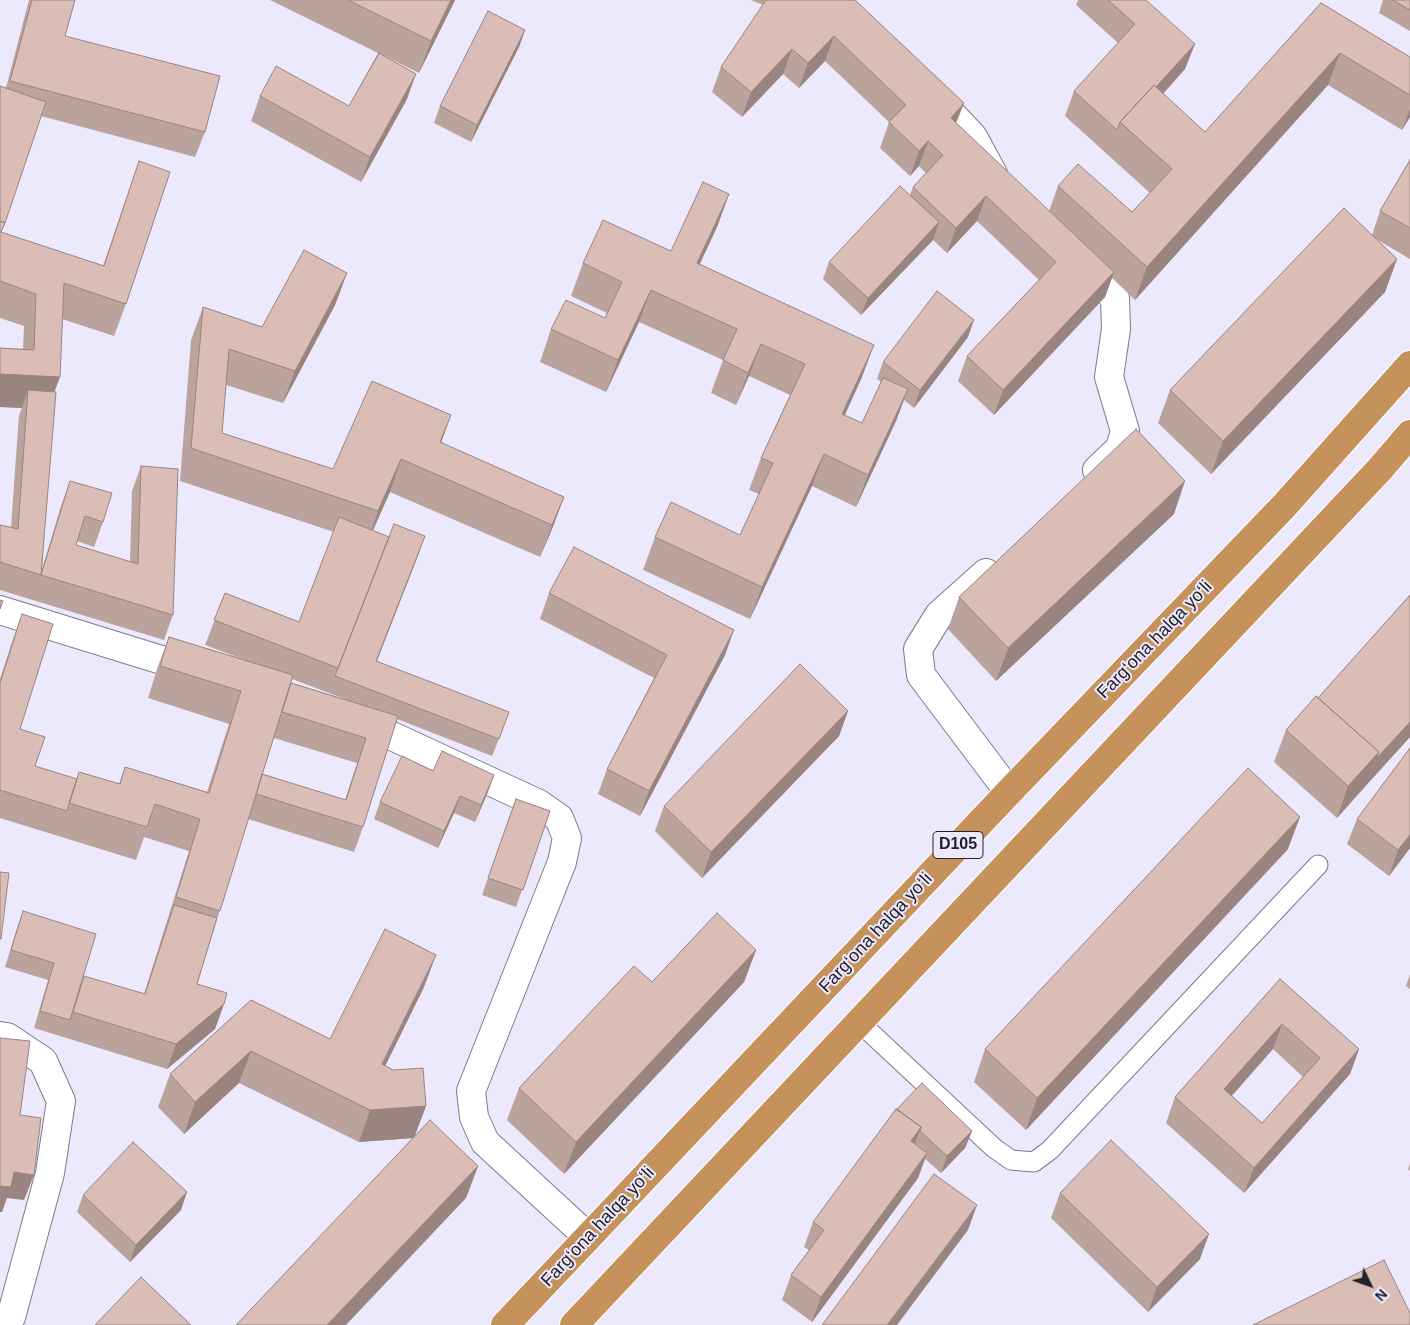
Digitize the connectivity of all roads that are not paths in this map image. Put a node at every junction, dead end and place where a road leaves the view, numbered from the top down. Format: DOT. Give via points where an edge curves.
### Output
graph roads {
  1 [pos="914,74"];
  2 [pos="1008,189"];
  3 [pos="1061,244"];
  4 [pos="1410,365"];
  5 [pos="1410,434"];
  6 [pos="1079,487"];
  7 [pos="1002,558"];
  8 [pos="0,610"];
  9 [pos="221,679"];
  10 [pos="335,717"];
  11 [pos="1008,792"];
  12 [pos="1318,865"];
  13 [pos="859,1022"];
  14 [pos="0,1036"];
  15 [pos="588,1237"];
  16 [pos="7,1325"];
  17 [pos="506,1325"];
  18 [pos="574,1325"];
  1 -- 2 [label="street" via="973,137 994,176"];
  3 -- 6 [label="street" via="1114,298 1116,329 1109,377 1125,430 1120,448"];
  4 -- 11 [label="highway, Farg‘ona halqa yo‘li / D105" via="1284,506"];
  5 -- 13 [label="highway, D105"];
  7 -- 11 [label="street" via="939,615 918,648 921,675"];
  8 -- 9 [label="street"];
  10 -- 15 [label="street" via="392,736 539,804 559,818 566,838 562,862 472,1091 474,1117 485,1142"];
  11 -- 15 [label="highway, Farg‘ona halqa yo‘li / D105"];
  12 -- 13 [label="lane" via="1050,1150 1034,1162 1011,1160 994,1148"];
  13 -- 18 [label="highway, D105"];
  14 -- 16 [label="street" via="43,1061 61,1101 50,1173"];
  15 -- 17 [label="highway, Farg‘ona halqa yo‘li / D105"];
}
